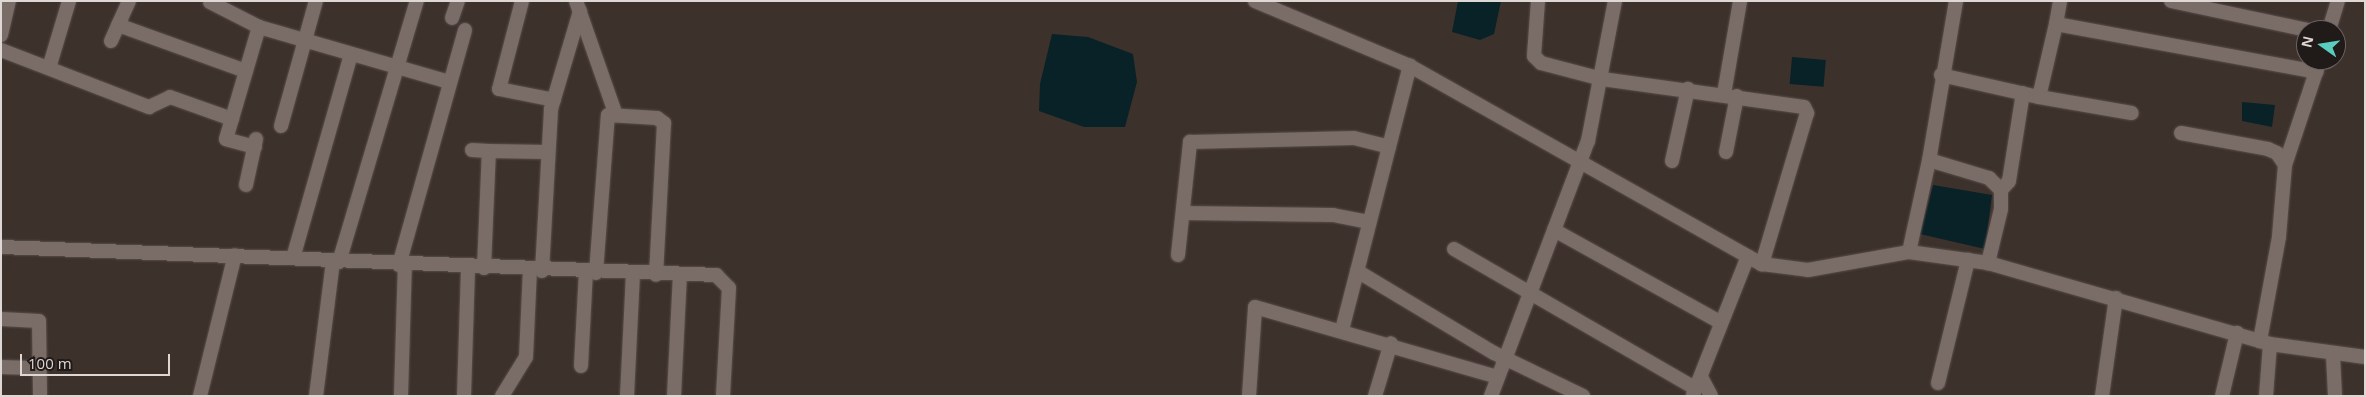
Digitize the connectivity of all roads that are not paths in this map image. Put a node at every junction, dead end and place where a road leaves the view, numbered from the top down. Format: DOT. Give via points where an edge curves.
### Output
graph roads {
  1 [pos="9,1"];
  2 [pos="70,1"];
  3 [pos="129,1"];
  4 [pos="316,1"];
  5 [pos="417,1"];
  6 [pos="458,1"];
  7 [pos="522,1"];
  8 [pos="1255,1"];
  9 [pos="1538,1"];
  10 [pos="1615,1"];
  11 [pos="1740,1"];
  12 [pos="1956,1"];
  13 [pos="2060,1"];
  14 [pos="2171,1"];
  15 [pos="2338,1"];
  16 [pos="210,2"];
  17 [pos="578,6"];
  18 [pos="452,18"];
  19 [pos="2332,20"];
  20 [pos="2056,24"];
  21 [pos="118,25"];
  22 [pos="259,27"];
  23 [pos="2296,28"];
  24 [pos="465,30"];
  25 [pos="1,35"];
  26 [pos="304,40"];
  27 [pos="111,41"];
  28 [pos="1,50"];
  29 [pos="351,54"];
  30 [pos="2296,62"];
  31 [pos="1410,66"];
  32 [pos="397,67"];
  33 [pos="49,68"];
  34 [pos="2318,70"];
  35 [pos="246,71"];
  36 [pos="1941,74"];
  37 [pos="1602,79"];
  38 [pos="449,82"];
  39 [pos="1688,90"];
  40 [pos="2023,94"];
  41 [pos="1730,95"];
  42 [pos="2039,97"];
  43 [pos="554,100"];
  44 [pos="2132,113"];
  45 [pos="616,115"];
  46 [pos="232,119"];
  47 [pos="281,126"];
  48 [pos="2181,133"];
  49 [pos="1389,147"];
  50 [pos="472,150"];
  51 [pos="489,151"];
  52 [pos="546,152"];
  53 [pos="1726,152"];
  54 [pos="1581,160"];
  55 [pos="1929,160"];
  56 [pos="1672,161"];
  57 [pos="2285,165"];
  58 [pos="246,185"];
  59 [pos="2001,190"];
  60 [pos="1183,213"];
  61 [pos="1370,222"];
  62 [pos="1554,230"];
  63 [pos="1,247"];
  64 [pos="1454,249"];
  65 [pos="1909,252"];
  66 [pos="235,255"];
  67 [pos="1178,255"];
  68 [pos="1748,256"];
  69 [pos="293,258"];
  70 [pos="1968,260"];
  71 [pos="336,262"];
  72 [pos="1988,263"];
  73 [pos="1762,264"];
  74 [pos="402,265"];
  75 [pos="468,268"];
  76 [pos="484,268"];
  77 [pos="536,270"];
  78 [pos="1357,271"];
  79 [pos="591,273"];
  80 [pos="633,274"];
  81 [pos="656,274"];
  82 [pos="680,275"];
  83 [pos="1529,293"];
  84 [pos="2116,298"];
  85 [pos="1,319"];
  86 [pos="1720,322"];
  87 [pos="1342,330"];
  88 [pos="2237,334"];
  89 [pos="1391,343"];
  90 [pos="2265,343"];
  91 [pos="2334,355"];
  92 [pos="1504,357"];
  93 [pos="2365,357"];
  94 [pos="581,366"];
  95 [pos="1,367"];
  96 [pos="39,368"];
  97 [pos="1497,377"];
  98 [pos="1938,383"];
  99 [pos="1696,387"];
  100 [pos="40,396"];
  101 [pos="200,396"];
  102 [pos="316,396"];
  103 [pos="401,396"];
  104 [pos="464,396"];
  105 [pos="502,396"];
  106 [pos="627,396"];
  107 [pos="674,396"];
  108 [pos="723,396"];
  109 [pos="1249,396"];
  110 [pos="1375,396"];
  111 [pos="1491,396"];
  112 [pos="1583,396"];
  113 [pos="1711,396"];
  114 [pos="2102,396"];
  115 [pos="2222,396"];
  116 [pos="2266,396"];
  117 [pos="2335,396"];
  1 -- 25 [label="street"];
  2 -- 33 [label="street"];
  3 -- 21 [label="street"];
  4 -- 26 [label="street"];
  5 -- 32 [label="street"];
  6 -- 18 [label="street"];
  7 -- 43 [label="street" via="499,88"];
  8 -- 31 [label="street"];
  9 -- 37 [label="street" via="1534,56 1552,67"];
  10 -- 37 [label="street"];
  11 -- 41 [label="street"];
  12 -- 36 [label="street"];
  13 -- 20 [label="street"];
  14 -- 23 [label="street"];
  15 -- 19 [label="street"];
  16 -- 22 [label="street"];
  17 -- 43 [label="street"];
  17 -- 45 [label="street"];
  20 -- 30 [label="street"];
  20 -- 42 [label="street"];
  21 -- 27 [label="street"];
  21 -- 35 [label="street"];
  22 -- 26 [label="street"];
  22 -- 35 [label="street"];
  24 -- 38 [label="street"];
  26 -- 29 [label="street"];
  26 -- 47 [label="street"];
  28 -- 33 [label="street"];
  29 -- 32 [label="street"];
  29 -- 69 [label="street"];
  31 -- 49 [label="street"];
  31 -- 54 [label="street"];
  32 -- 38 [label="street"];
  32 -- 71 [label="street"];
  33 -- 46 [label="street" via="149,107 170,97"];
  34 -- 57 [label="street"];
  35 -- 46 [label="street"];
  36 -- 40 [label="street"];
  36 -- 55 [label="street"];
  37 -- 39 [label="street"];
  37 -- 54 [label="street"];
  38 -- 74 [label="street"];
  39 -- 41 [label="street"];
  39 -- 56 [label="street"];
  40 -- 42 [label="street"];
  40 -- 59 [label="street" via="2009,181"];
  41 -- 53 [label="street"];
  41 -- 73 [label="street" via="1804,107 1806,113"];
  42 -- 44 [label="street"];
  43 -- 52 [label="street"];
  45 -- 79 [label="street" via="605,116"];
  45 -- 81 [label="street" via="657,118 664,123"];
  46 -- 58 [label="street" via="226,139 255,143"];
  48 -- 57 [label="street" via="2268,149 2277,152"];
  49 -- 60 [label="street" via="1354,138 1190,142"];
  49 -- 61 [label="street"];
  50 -- 51 [label="street"];
  51 -- 52 [label="street"];
  51 -- 76 [label="street"];
  52 -- 77 [label="street"];
  54 -- 62 [label="street"];
  54 -- 68 [label="street"];
  55 -- 59 [label="street" via="1989,178"];
  55 -- 65 [label="street"];
  57 -- 90 [label="street"];
  59 -- 72 [label="street" via="2001,209"];
  60 -- 61 [label="street" via="1333,215"];
  60 -- 67 [label="street"];
  61 -- 78 [label="street"];
  62 -- 83 [label="street"];
  62 -- 86 [label="street"];
  63 -- 66 [label="street"];
  64 -- 83 [label="street"];
  65 -- 70 [label="street"];
  65 -- 73 [label="street" via="1808,270"];
  66 -- 69 [label="street"];
  66 -- 101 [label="street"];
  68 -- 73 [label="street"];
  68 -- 86 [label="street"];
  69 -- 71 [label="street"];
  70 -- 72 [label="street"];
  70 -- 98 [label="street"];
  71 -- 74 [label="street"];
  71 -- 102 [label="street"];
  72 -- 84 [label="street"];
  74 -- 75 [label="street"];
  74 -- 103 [label="street"];
  75 -- 76 [label="street"];
  75 -- 104 [label="street"];
  76 -- 77 [label="street"];
  77 -- 79 [label="street"];
  77 -- 105 [label="street" via="526,357"];
  78 -- 87 [label="street"];
  78 -- 92 [label="street"];
  79 -- 80 [label="street"];
  79 -- 94 [label="street"];
  80 -- 81 [label="street"];
  80 -- 106 [label="street"];
  81 -- 82 [label="street"];
  82 -- 107 [label="street"];
  82 -- 108 [label="street" via="716,275 729,288"];
  83 -- 92 [label="street"];
  83 -- 99 [label="street"];
  84 -- 88 [label="street"];
  84 -- 114 [label="street"];
  85 -- 96 [label="street" via="39,321"];
  86 -- 99 [label="street"];
  87 -- 89 [label="street"];
  87 -- 109 [label="street" via="1253,308"];
  88 -- 90 [label="street"];
  88 -- 115 [label="street"];
  89 -- 97 [label="street"];
  89 -- 110 [label="street"];
  90 -- 91 [label="street"];
  90 -- 116 [label="street"];
  91 -- 93 [label="street"];
  91 -- 117 [label="street"];
  92 -- 97 [label="street"];
  92 -- 112 [label="street"];
  95 -- 96 [label="street"];
  96 -- 100 [label="street"];
  97 -- 111 [label="street"];
  99 -- 113 [label="street"];
}
